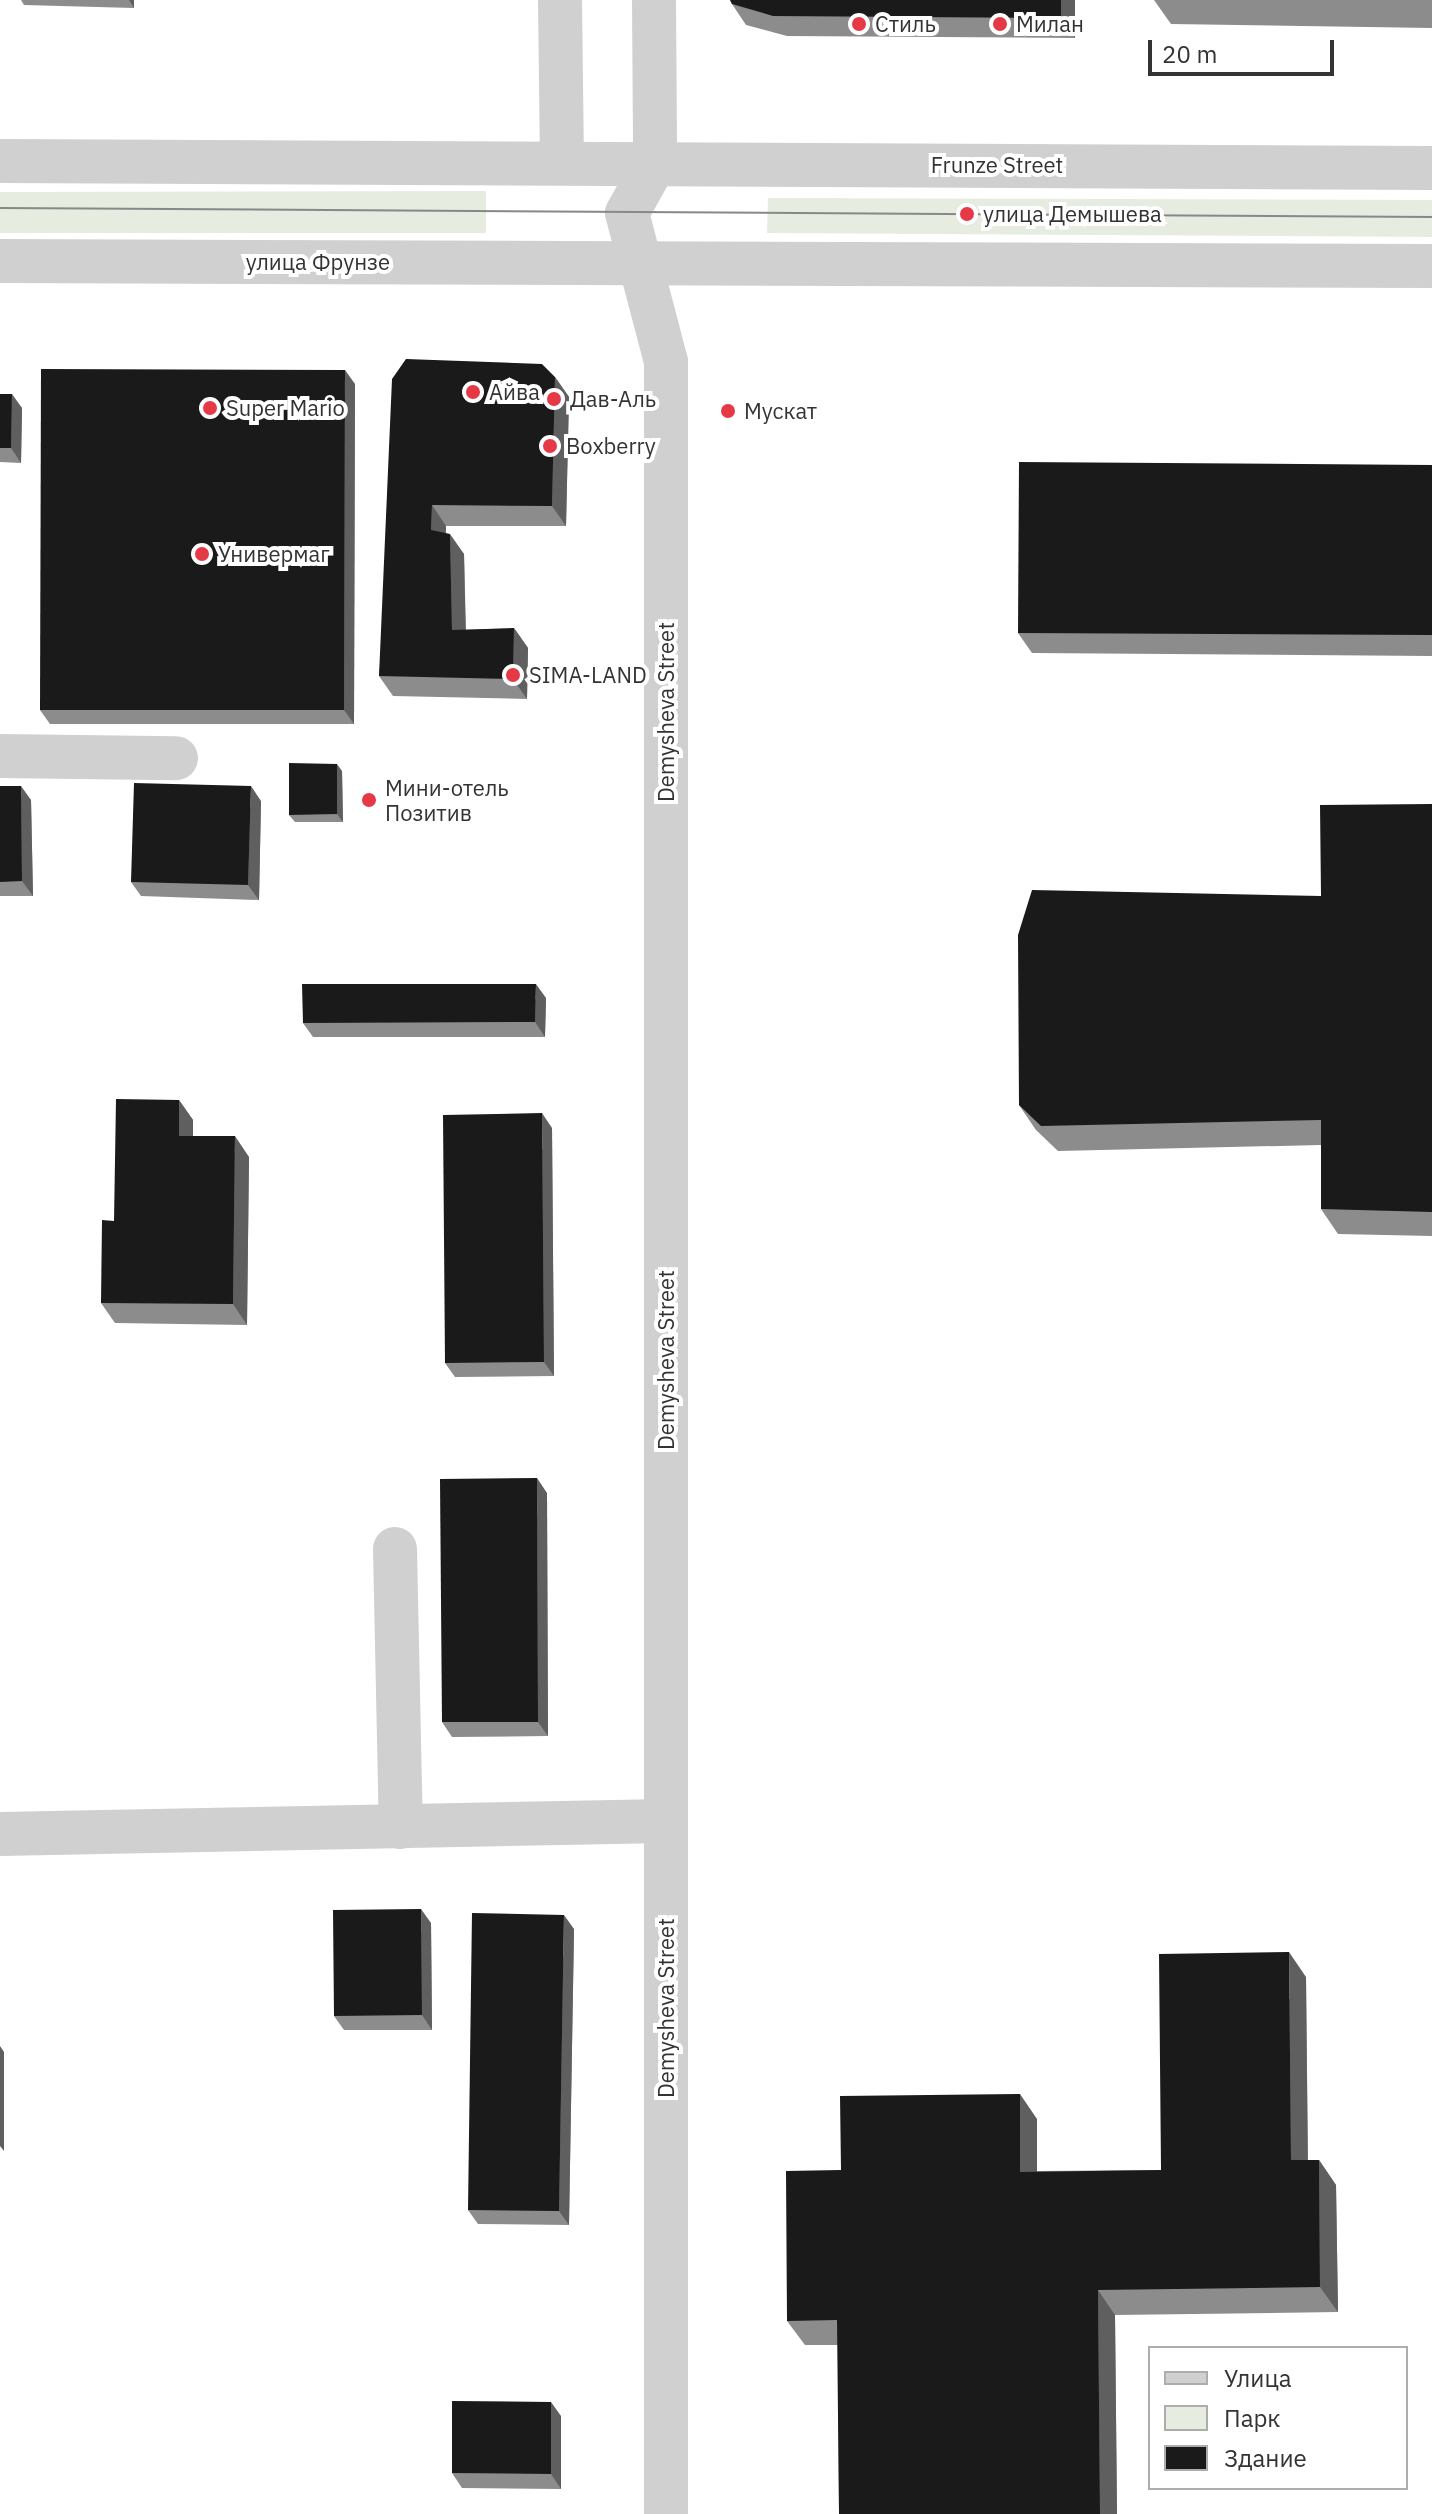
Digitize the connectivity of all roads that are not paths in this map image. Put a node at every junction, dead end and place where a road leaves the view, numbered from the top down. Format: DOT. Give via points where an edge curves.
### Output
graph roads {
  1 [pos="560,0"];
  2 [pos="654,0"];
  3 [pos="0,161"];
  4 [pos="562,163"];
  5 [pos="655,163"];
  6 [pos="1432,168"];
  7 [pos="627,213"];
  8 [pos="0,261"];
  9 [pos="637,263"];
  10 [pos="1432,266"];
  11 [pos="0,756"];
  12 [pos="176,758"];
  13 [pos="395,1549"];
  14 [pos="666,1821"];
  15 [pos="401,1827"];
  16 [pos="0,1834"];
  17 [pos="666,2514"];
  1 -- 4 [label="street"];
  2 -- 5 [label="street"];
  3 -- 4 [label="street"];
  4 -- 5 [label="street, Frunze Street"];
  4 -- 7 [label="street"];
  5 -- 6 [label="street, Frunze Street"];
  5 -- 7 [label="street"];
  7 -- 9 [label="street, Demysheva Street"];
  8 -- 9 [label="street, улица Фрунзе"];
  9 -- 10 [label="street"];
  9 -- 14 [label="street, Demysheva Street" via="666,362"];
  11 -- 12 [label="street"];
  13 -- 15 [label="street"];
  14 -- 15 [label="street"];
  14 -- 17 [label="street, Demysheva Street"];
  15 -- 16 [label="street"];
}
